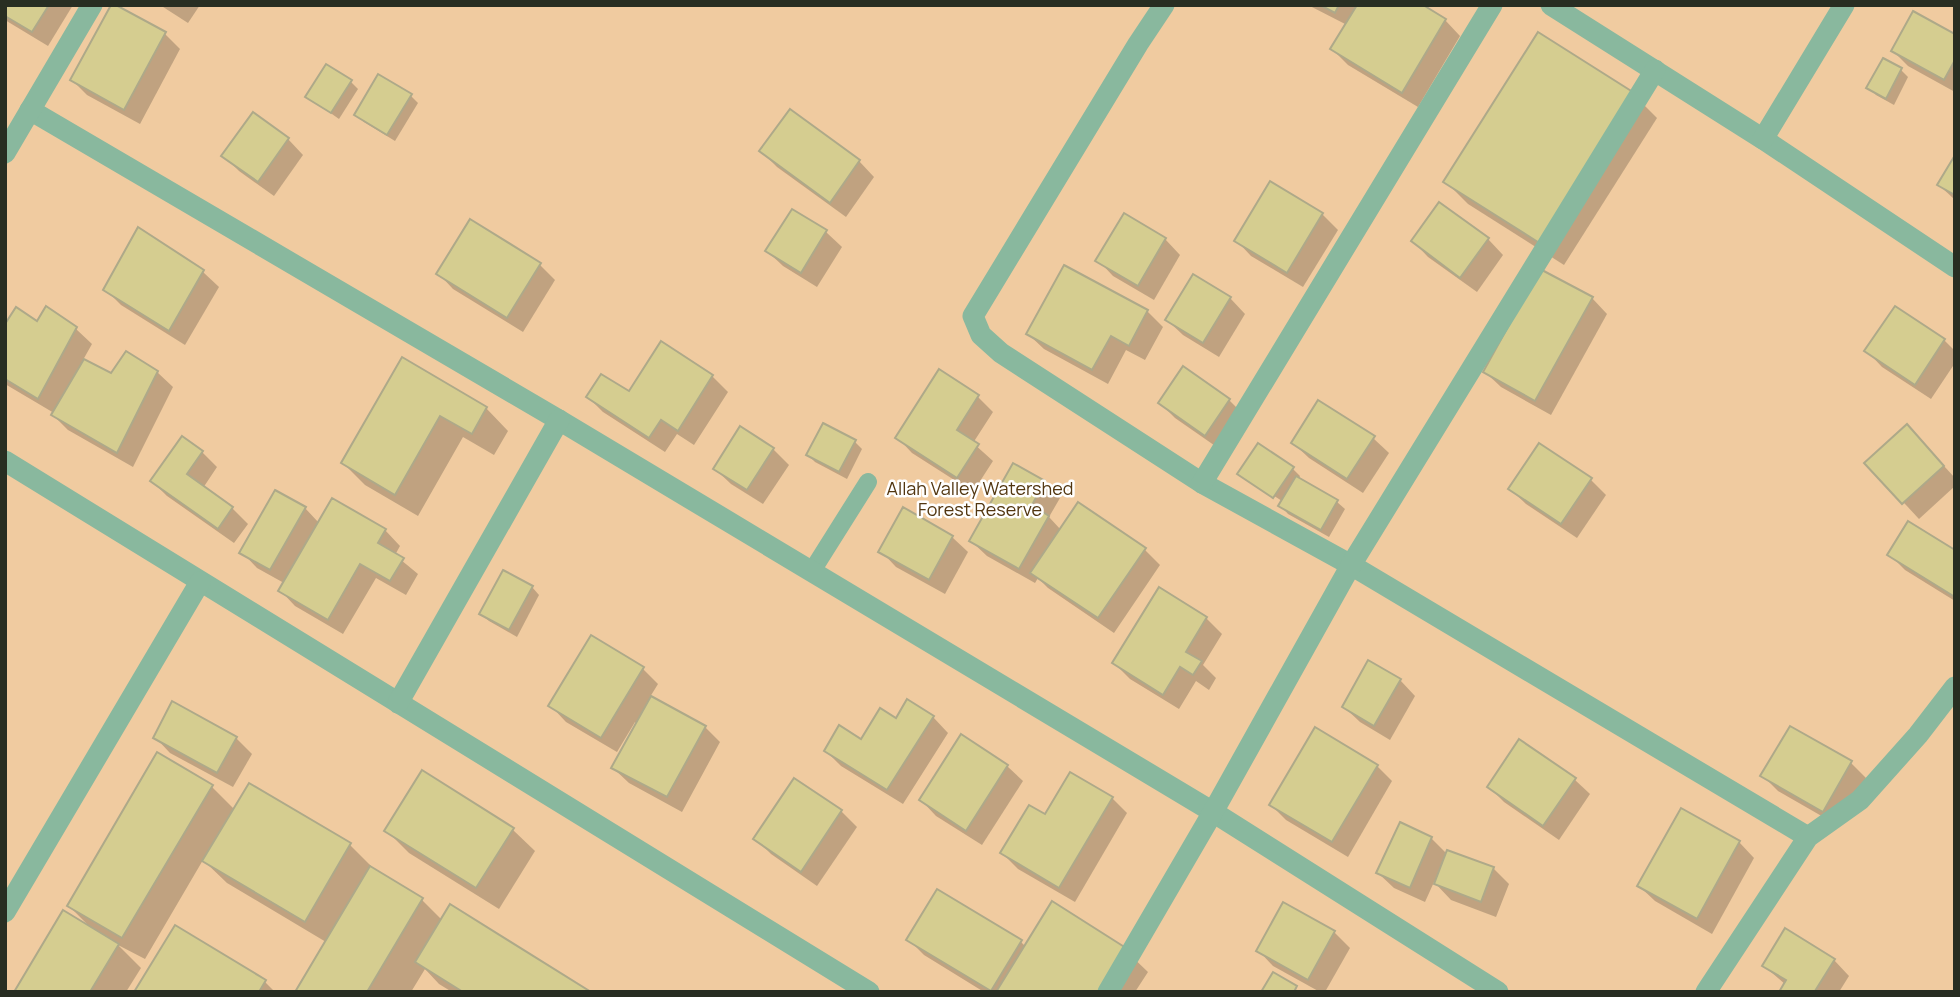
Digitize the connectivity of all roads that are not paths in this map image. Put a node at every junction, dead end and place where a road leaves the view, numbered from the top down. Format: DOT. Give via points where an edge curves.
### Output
graph roads {
  1 [pos="92,5"];
  2 [pos="1164,5"];
  3 [pos="1492,5"];
  4 [pos="1551,5"];
  5 [pos="1844,5"];
  6 [pos="1655,70"];
  7 [pos="30,110"];
  8 [pos="1763,139"];
  9 [pos="5,153"];
  10 [pos="1955,267"];
  11 [pos="559,420"];
  12 [pos="5,461"];
  13 [pos="868,482"];
  14 [pos="1202,483"];
  15 [pos="1351,565"];
  16 [pos="812,571"];
  17 [pos="200,582"];
  18 [pos="1955,687"];
  19 [pos="398,703"];
  20 [pos="1213,812"];
  21 [pos="1808,837"];
  22 [pos="5,912"];
  23 [pos="869,992"];
  24 [pos="1108,992"];
  25 [pos="1498,992"];
  26 [pos="1706,992"];
  1 -- 7 [label="street"];
  2 -- 14 [label="street" via="973,316 981,335 1001,353"];
  3 -- 14 [label="street"];
  4 -- 6 [label="street"];
  5 -- 8 [label="street"];
  6 -- 8 [label="street"];
  6 -- 15 [label="street"];
  7 -- 9 [label="street"];
  7 -- 11 [label="street"];
  8 -- 10 [label="street"];
  11 -- 16 [label="street"];
  11 -- 19 [label="street"];
  12 -- 17 [label="street"];
  13 -- 16 [label="lane"];
  14 -- 15 [label="street"];
  15 -- 20 [label="street"];
  15 -- 21 [label="street"];
  16 -- 20 [label="street"];
  17 -- 19 [label="street"];
  17 -- 22 [label="street"];
  18 -- 21 [label="street" via="1860,800"];
  19 -- 23 [label="street"];
  20 -- 24 [label="street"];
  20 -- 25 [label="street"];
  21 -- 26 [label="street"];
}
